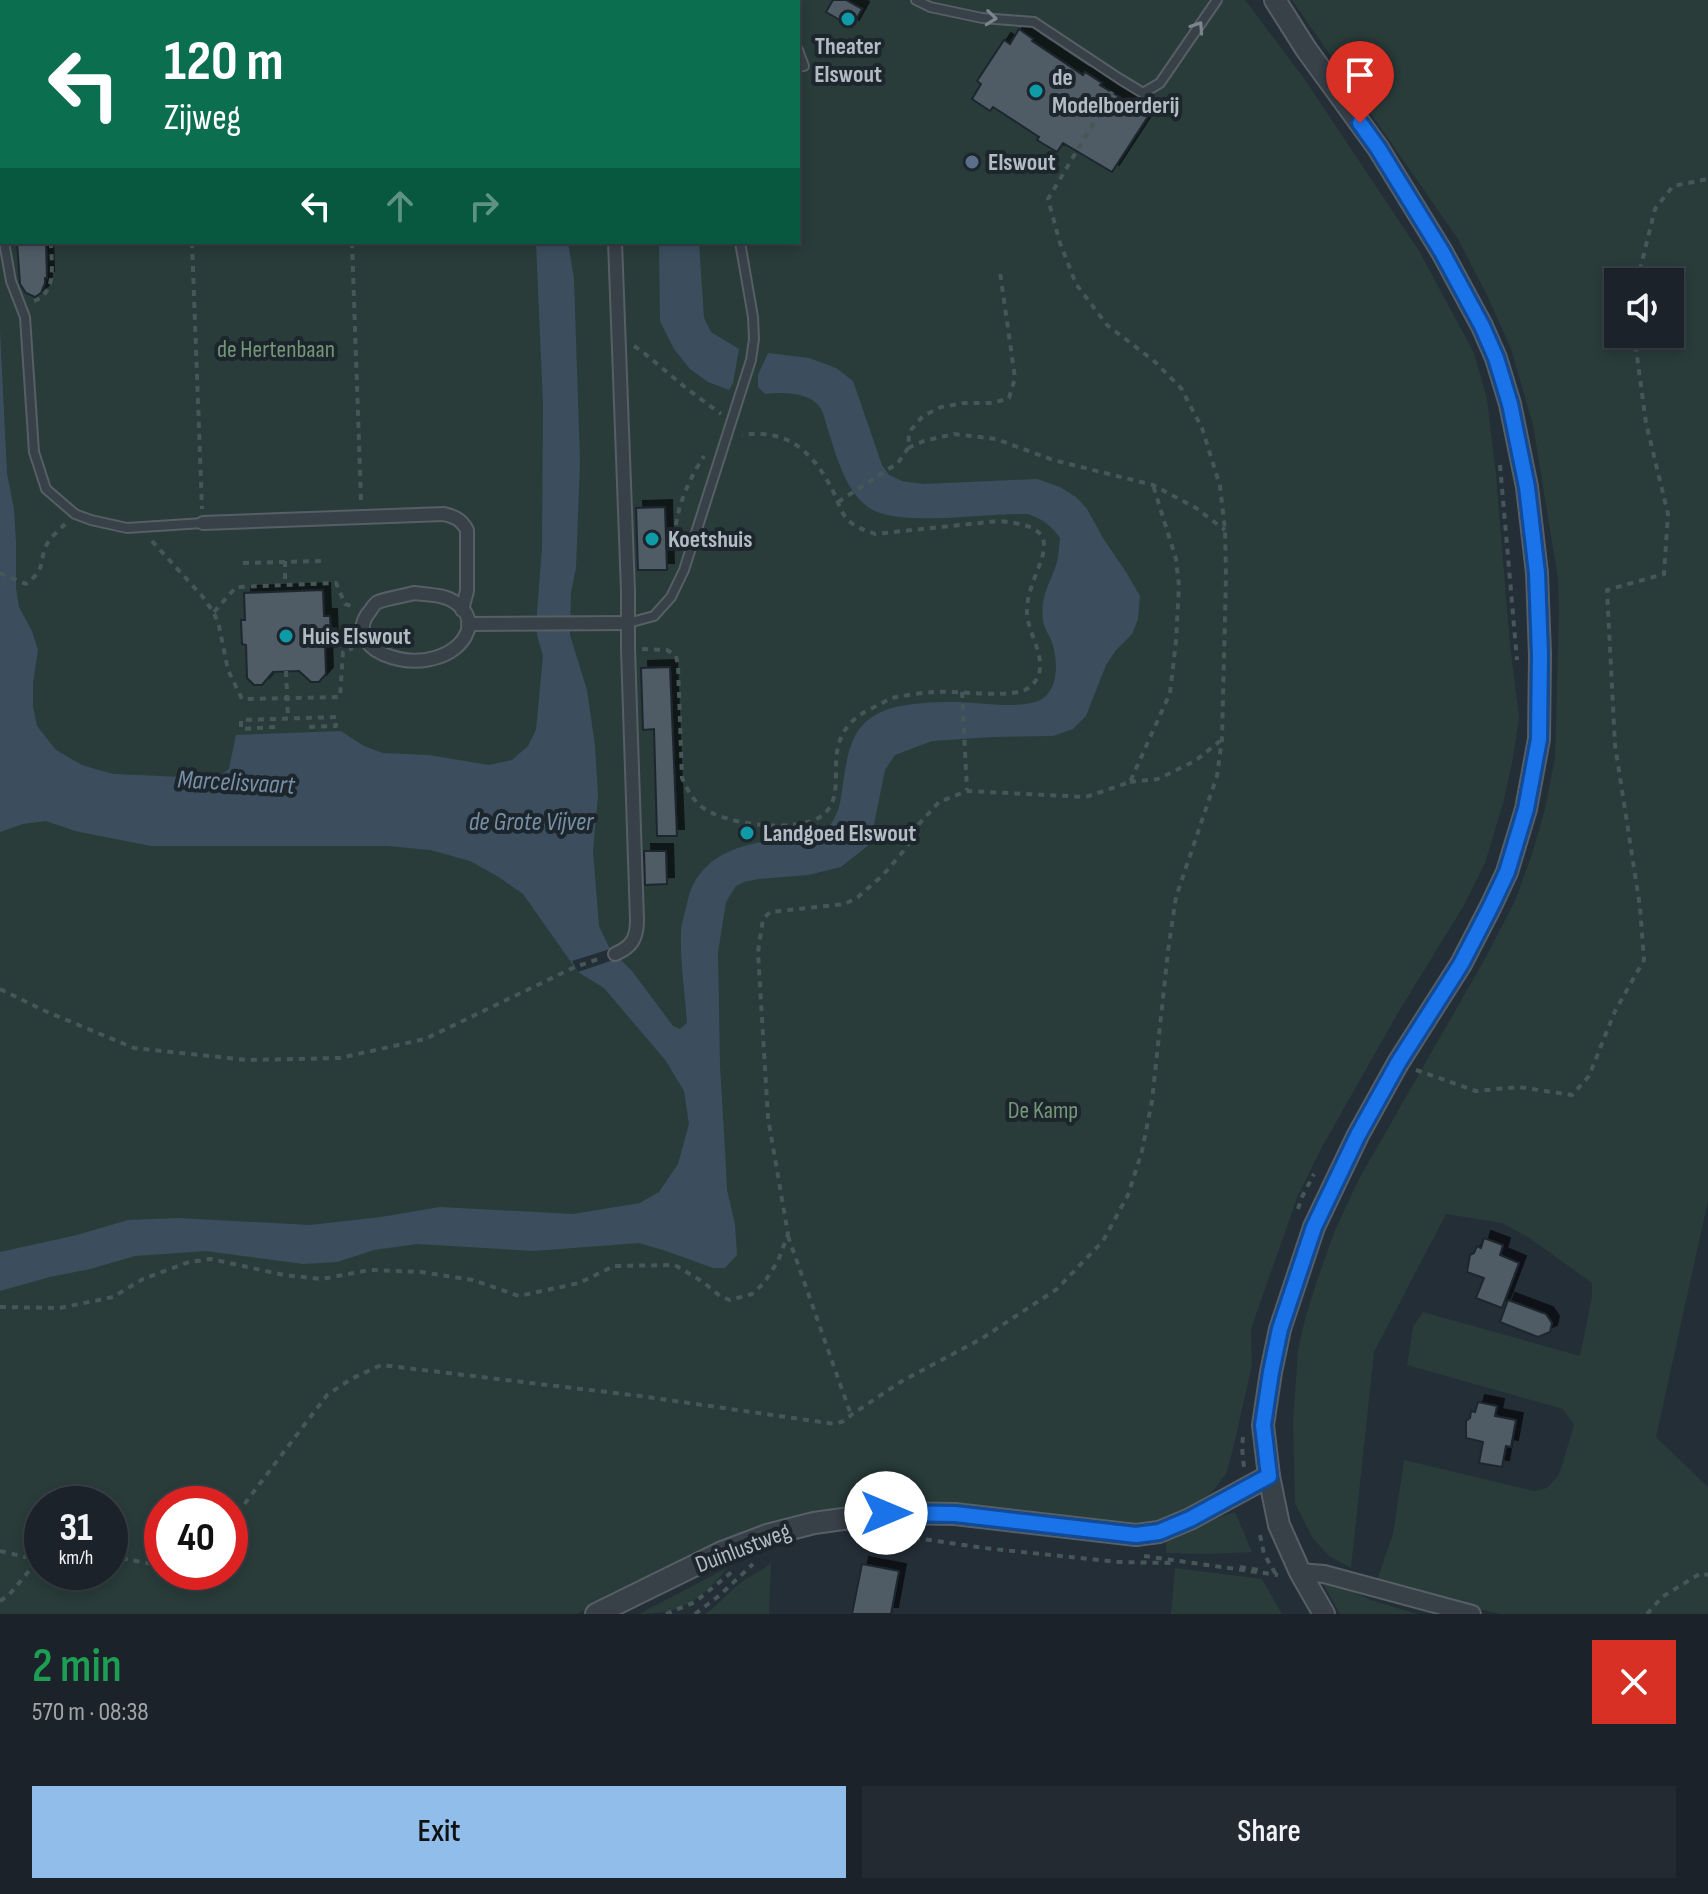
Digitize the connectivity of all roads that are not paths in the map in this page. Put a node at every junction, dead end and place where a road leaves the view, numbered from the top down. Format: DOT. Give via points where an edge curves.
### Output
graph roads {
  1 [pos="916,0"];
  2 [pos="1217,0"];
  3 [pos="1275,0"];
  4 [pos="800,55"];
  5 [pos="804,66"];
  6 [pos="4,244"];
  7 [pos="615,244"];
  8 [pos="740,244"];
  9 [pos="203,523"];
  10 [pos="462,610"];
  11 [pos="628,623"];
  12 [pos="468,624"];
  13 [pos="615,954"];
  14 [pos="1269,1476"];
  15 [pos="1300,1572"];
  16 [pos="596,1614"];
  17 [pos="1324,1614"];
  18 [pos="1472,1614"];
  1 -- 2 [label="lane, one-way" via="982,18 1034,22 1143,93 1160,83"];
  3 -- 14 [label="street" via="1378,148 1434,239 1496,358 1527,487 1537,573 1540,683 1539,739 1507,872 1461,964 1358,1135 1314,1227 1271,1372 1263,1425"];
  4 -- 5 [label="lane"];
  6 -- 9 [label="lane" via="25,317 34,452 46,489 75,514 127,528"];
  7 -- 11 [label="street"];
  8 -- 11 [label="lane" via="753,317 751,360 684,570 654,616"];
  9 -- 10 [label="street" via="454,517 467,530"];
  10 -- 12 [label="street"];
  10 -- 12 [label="street" via="437,595 414,593 377,602 362,629 374,650 414,661 455,649 465,639"];
  11 -- 12 [label="street"];
  11 -- 13 [label="street" via="637,933 629,947"];
  14 -- 15 [label="street" via="1279,1525"];
  14 -- 16 [label="street, Duinlustweg" via="1190,1519 1136,1535 955,1514 886,1513 814,1523 722,1552"];
  15 -- 17 [label="street"];
  15 -- 18 [label="street"];
}
